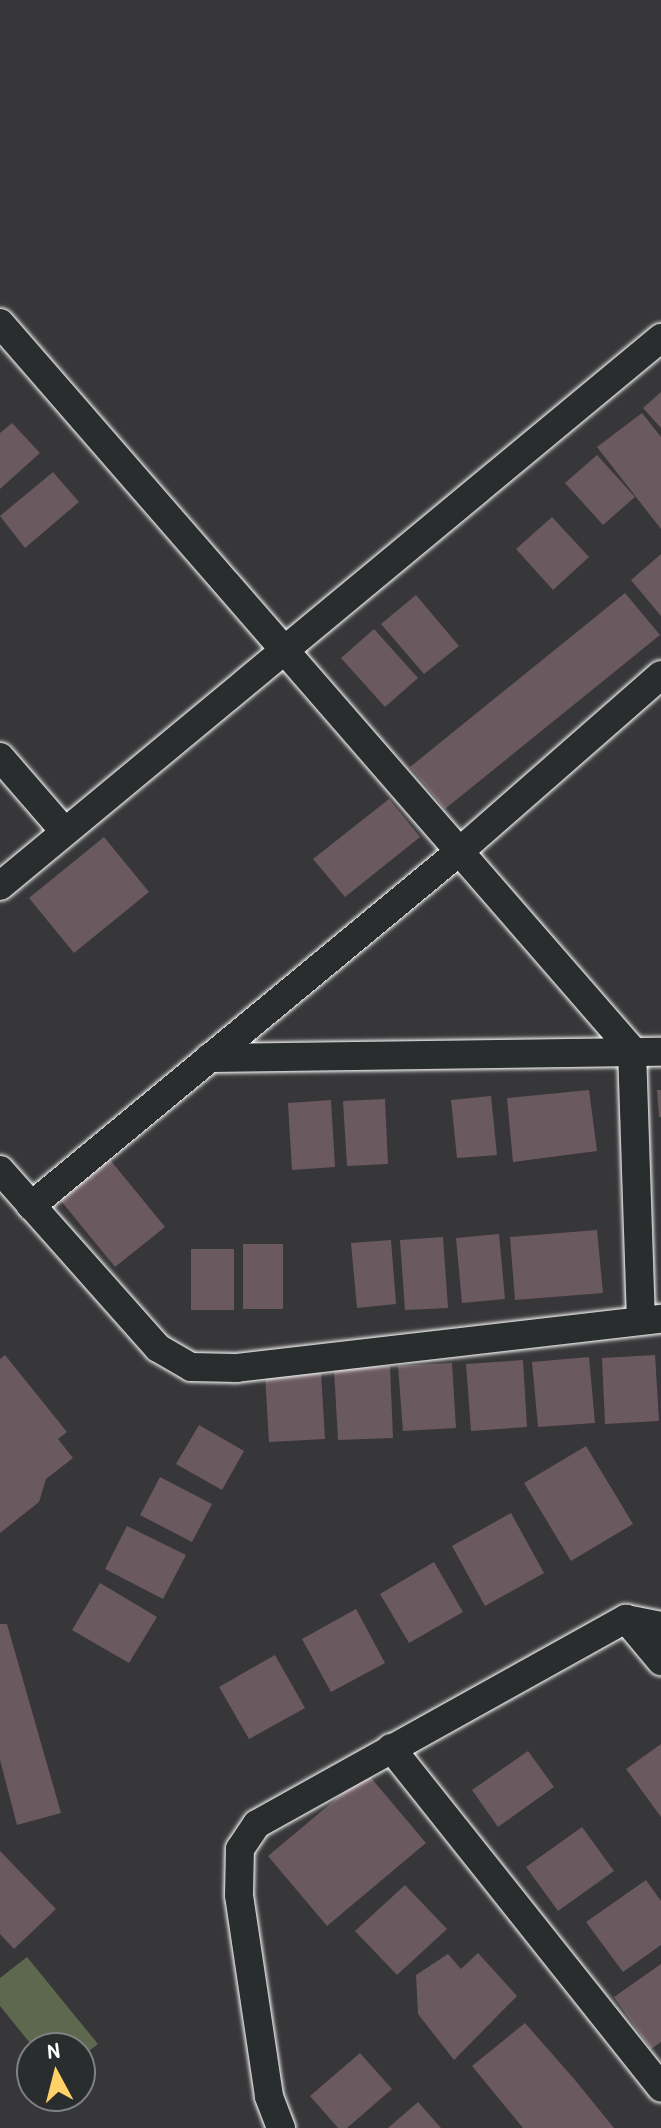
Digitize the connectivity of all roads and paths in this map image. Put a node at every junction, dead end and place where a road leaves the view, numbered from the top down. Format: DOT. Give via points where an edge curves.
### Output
graph roads {
  1 [pos="0,323"];
  2 [pos="661,338"];
  3 [pos="287,652"];
  4 [pos="661,675"];
  5 [pos="0,757"];
  6 [pos="64,831"];
  7 [pos="460,851"];
  8 [pos="0,886"];
  9 [pos="632,1050"];
  10 [pos="661,1052"];
  11 [pos="209,1058"];
  12 [pos="0,1170"];
  13 [pos="31,1206"];
  14 [pos="651,1319"];
  15 [pos="626,1619"];
  16 [pos="661,1626"];
  17 [pos="661,1661"];
  18 [pos="391,1748"];
  19 [pos="661,2088"];
  20 [pos="281,2128"];
  1 -- 3 [label="street"];
  2 -- 3 [label="street"];
  3 -- 6 [label="street"];
  3 -- 7 [label="street"];
  4 -- 7 [label="street"];
  5 -- 6 [label="street"];
  6 -- 8 [label="street"];
  7 -- 9 [label="street"];
  7 -- 11 [label="street"];
  9 -- 10 [label="street"];
  9 -- 11 [label="street"];
  9 -- 14 [label="street"];
  11 -- 13 [label="street"];
  12 -- 13 [label="street"];
  13 -- 14 [label="street" via="158,1348 191,1367 236,1368"];
  15 -- 16 [label="street"];
  15 -- 17 [label="street"];
  15 -- 18 [label="street"];
  18 -- 19 [label="street"];
  18 -- 20 [label="street" via="257,1824 240,1849 242,1910 269,2096"];
}
